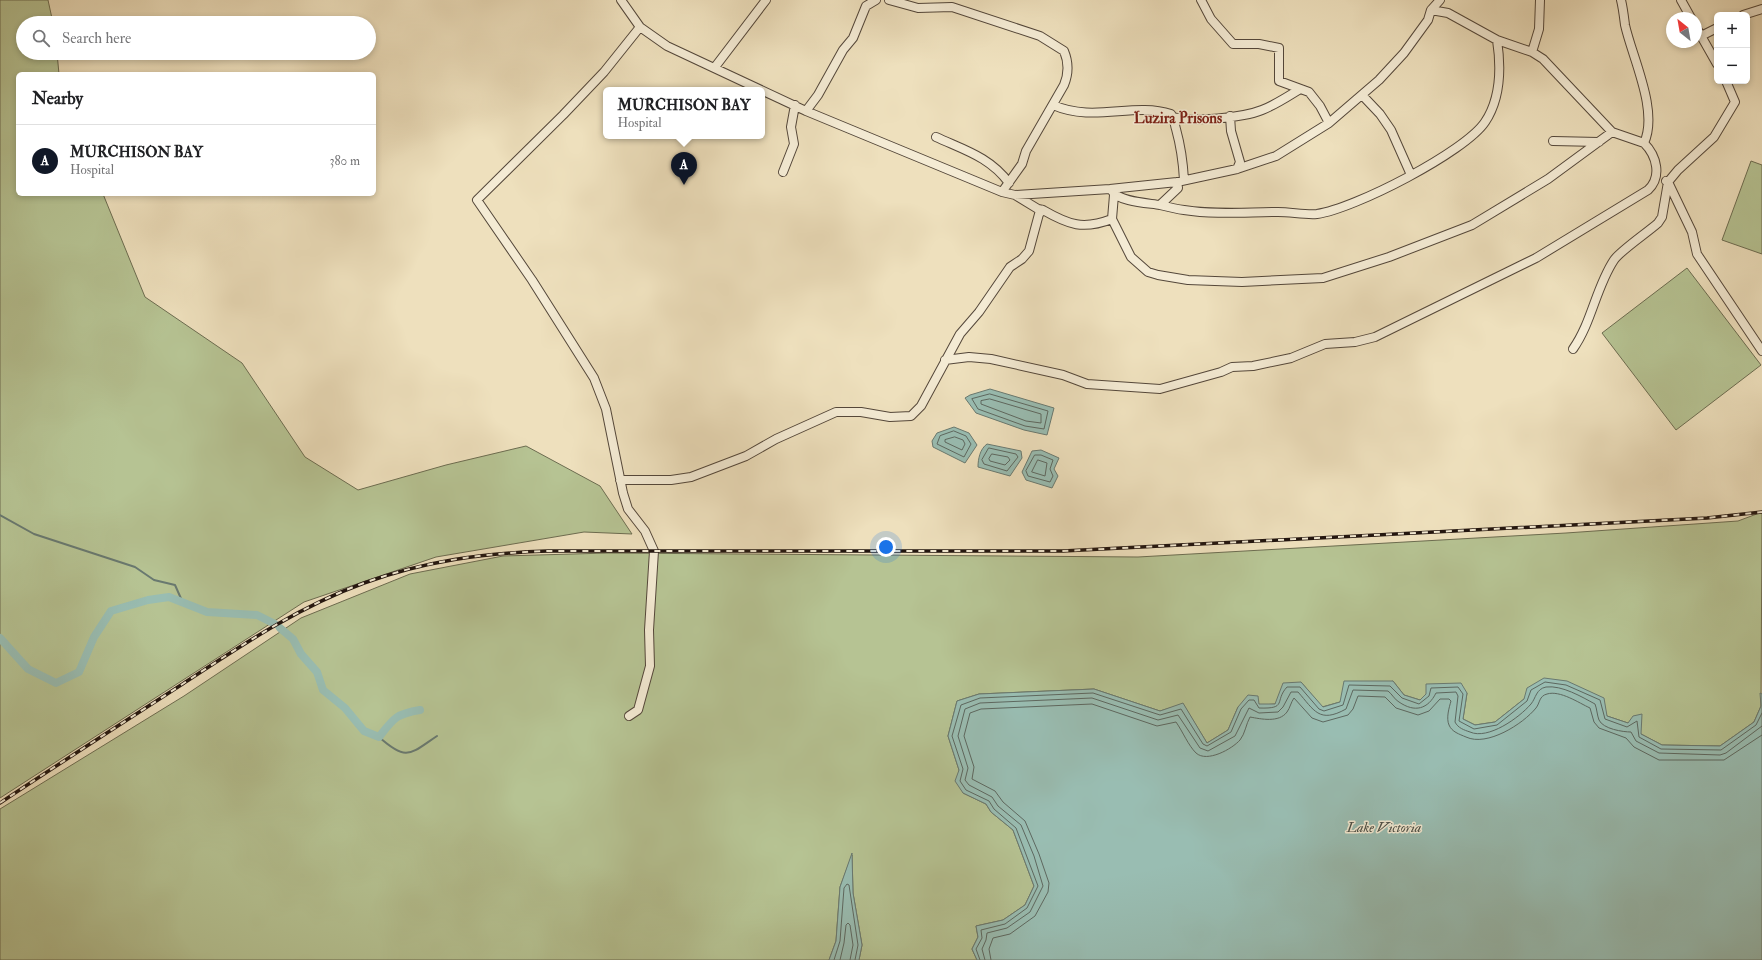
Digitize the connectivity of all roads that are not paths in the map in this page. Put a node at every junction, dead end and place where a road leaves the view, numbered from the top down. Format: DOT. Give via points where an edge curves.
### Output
graph roads {
  1 [pos="621,0"];
  2 [pos="766,0"];
  3 [pos="876,0"];
  4 [pos="889,0"];
  5 [pos="1201,0"];
  6 [pos="1440,0"];
  7 [pos="1540,0"];
  8 [pos="1621,0"];
  9 [pos="1681,0"];
  10 [pos="945,3"];
  11 [pos="1762,9"];
  12 [pos="1431,10"];
  13 [pos="1688,12"];
  14 [pos="1750,13"];
  15 [pos="640,27"];
  16 [pos="1714,30"];
  17 [pos="1702,36"];
  18 [pos="1702,38"];
  19 [pos="1497,40"];
  20 [pos="1532,52"];
  21 [pos="1714,59"];
  22 [pos="715,67"];
  23 [pos="1727,84"];
  24 [pos="757,87"];
  25 [pos="1300,89"];
  26 [pos="765,91"];
  27 [pos="1362,95"];
  28 [pos="794,105"];
  29 [pos="1053,105"];
  30 [pos="806,111"];
  31 [pos="1230,116"];
  32 [pos="1173,117"];
  33 [pos="1191,119"];
  34 [pos="1329,123"];
  35 [pos="1176,128"];
  36 [pos="1612,132"];
  37 [pos="936,137"];
  38 [pos="1553,141"];
  39 [pos="1599,142"];
  40 [pos="1644,143"];
  41 [pos="1237,169"];
  42 [pos="783,172"];
  43 [pos="1411,175"];
  44 [pos="1656,178"];
  45 [pos="1180,181"];
  46 [pos="1668,182"];
  47 [pos="1009,183"];
  48 [pos="1002,192"];
  49 [pos="1112,192"];
  50 [pos="1015,195"];
  51 [pos="1160,205"];
  52 [pos="1043,210"];
  53 [pos="1112,219"];
  54 [pos="1573,349"];
  55 [pos="1762,351"];
  56 [pos="946,360"];
  57 [pos="620,480"];
  58 [pos="629,716"];
  1 -- 15 [label="street"];
  2 -- 22 [label="street"];
  3 -- 30 [label="street" via="866,6 853,38"];
  4 -- 10 [label="street" via="918,8"];
  5 -- 25 [label="street" via="1210,19 1232,44 1258,44 1279,48 1279,81"];
  6 -- 12 [label="street"];
  7 -- 20 [label="street" via="1539,29"];
  8 -- 40 [label="street" via="1625,25 1648,110 1648,134"];
  9 -- 13 [label="street"];
  10 -- 29 [label="street" via="1027,31 1060,47 1067,59 1068,75"];
  11 -- 14 [label="street"];
  12 -- 19 [label="street" via="1448,13"];
  12 -- 27 [label="street" via="1428,20 1404,53"];
  15 -- 22 [label="street" via="667,46"];
  15 -- 57 [label="street" via="604,72 477,200 532,280 594,378 606,410"];
  16 -- 17 [label="street"];
  18 -- 21 [label="street"];
  19 -- 20 [label="street"];
  19 -- 43 [label="street" via="1500,59 1495,104 1485,122 1472,137 1453,152"];
  20 -- 36 [label="street" via="1543,59"];
  22 -- 24 [label="street"];
  23 -- 46 [label="street" via="1735,102 1719,130"];
  25 -- 31 [label="street" via="1260,111"];
  25 -- 34 [label="street" via="1313,96"];
  26 -- 28 [label="street"];
  27 -- 34 [label="street"];
  27 -- 43 [label="street" via="1391,130"];
  28 -- 30 [label="street"];
  28 -- 42 [label="street" via="791,127 794,144"];
  29 -- 32 [label="street" via="1073,112 1156,111 1171,114"];
  29 -- 47 [label="street"];
  30 -- 48 [label="street"];
  31 -- 33 [label="street"];
  31 -- 41 [label="street" via="1231,131 1240,162"];
  32 -- 33 [label="street"];
  32 -- 35 [label="street"];
  33 -- 35 [label="street"];
  34 -- 41 [label="street" via="1276,156"];
  35 -- 45 [label="street" via="1182,150"];
  36 -- 39 [label="street"];
  36 -- 40 [label="street"];
  37 -- 47 [label="street" via="986,160 999,169"];
  38 -- 39 [label="street"];
  39 -- 53 [label="street" via="1548,179 1472,225 1389,257 1323,278 1242,282 1188,280 1158,275 1142,268 1131,257"];
  40 -- 44 [label="street" via="1650,148 1654,158"];
  41 -- 45 [label="street"];
  43 -- 51 [label="street" via="1341,208 1317,214 1208,212"];
  44 -- 46 [label="street"];
  44 -- 56 [label="street" via="1655,184 1648,190 1536,258 1375,337 1355,342 1325,344 1291,358 1253,366 1232,367 1160,388 1087,384 1063,375 991,359 969,357"];
  45 -- 49 [label="street"];
  45 -- 51 [label="street" via="1178,188"];
  46 -- 54 [label="street" via="1662,217 1614,259 1583,335"];
  46 -- 55 [label="street" via="1692,232 1697,254"];
  47 -- 48 [label="street"];
  48 -- 50 [label="street"];
  49 -- 50 [label="street"];
  49 -- 51 [label="street" via="1136,202"];
  49 -- 53 [label="street"];
  50 -- 52 [label="street"];
  52 -- 53 [label="street" via="1059,220 1074,225 1096,225"];
  52 -- 56 [label="street" via="1039,214 1029,251 998,281 979,312 960,334"];
  56 -- 57 [label="street" via="921,406 911,416 890,417 861,412 836,412 776,439 746,456 691,477 672,480"];
  57 -- 58 [label="street" via="628,509 645,532 654,551 649,630 650,666 638,710"];
}
